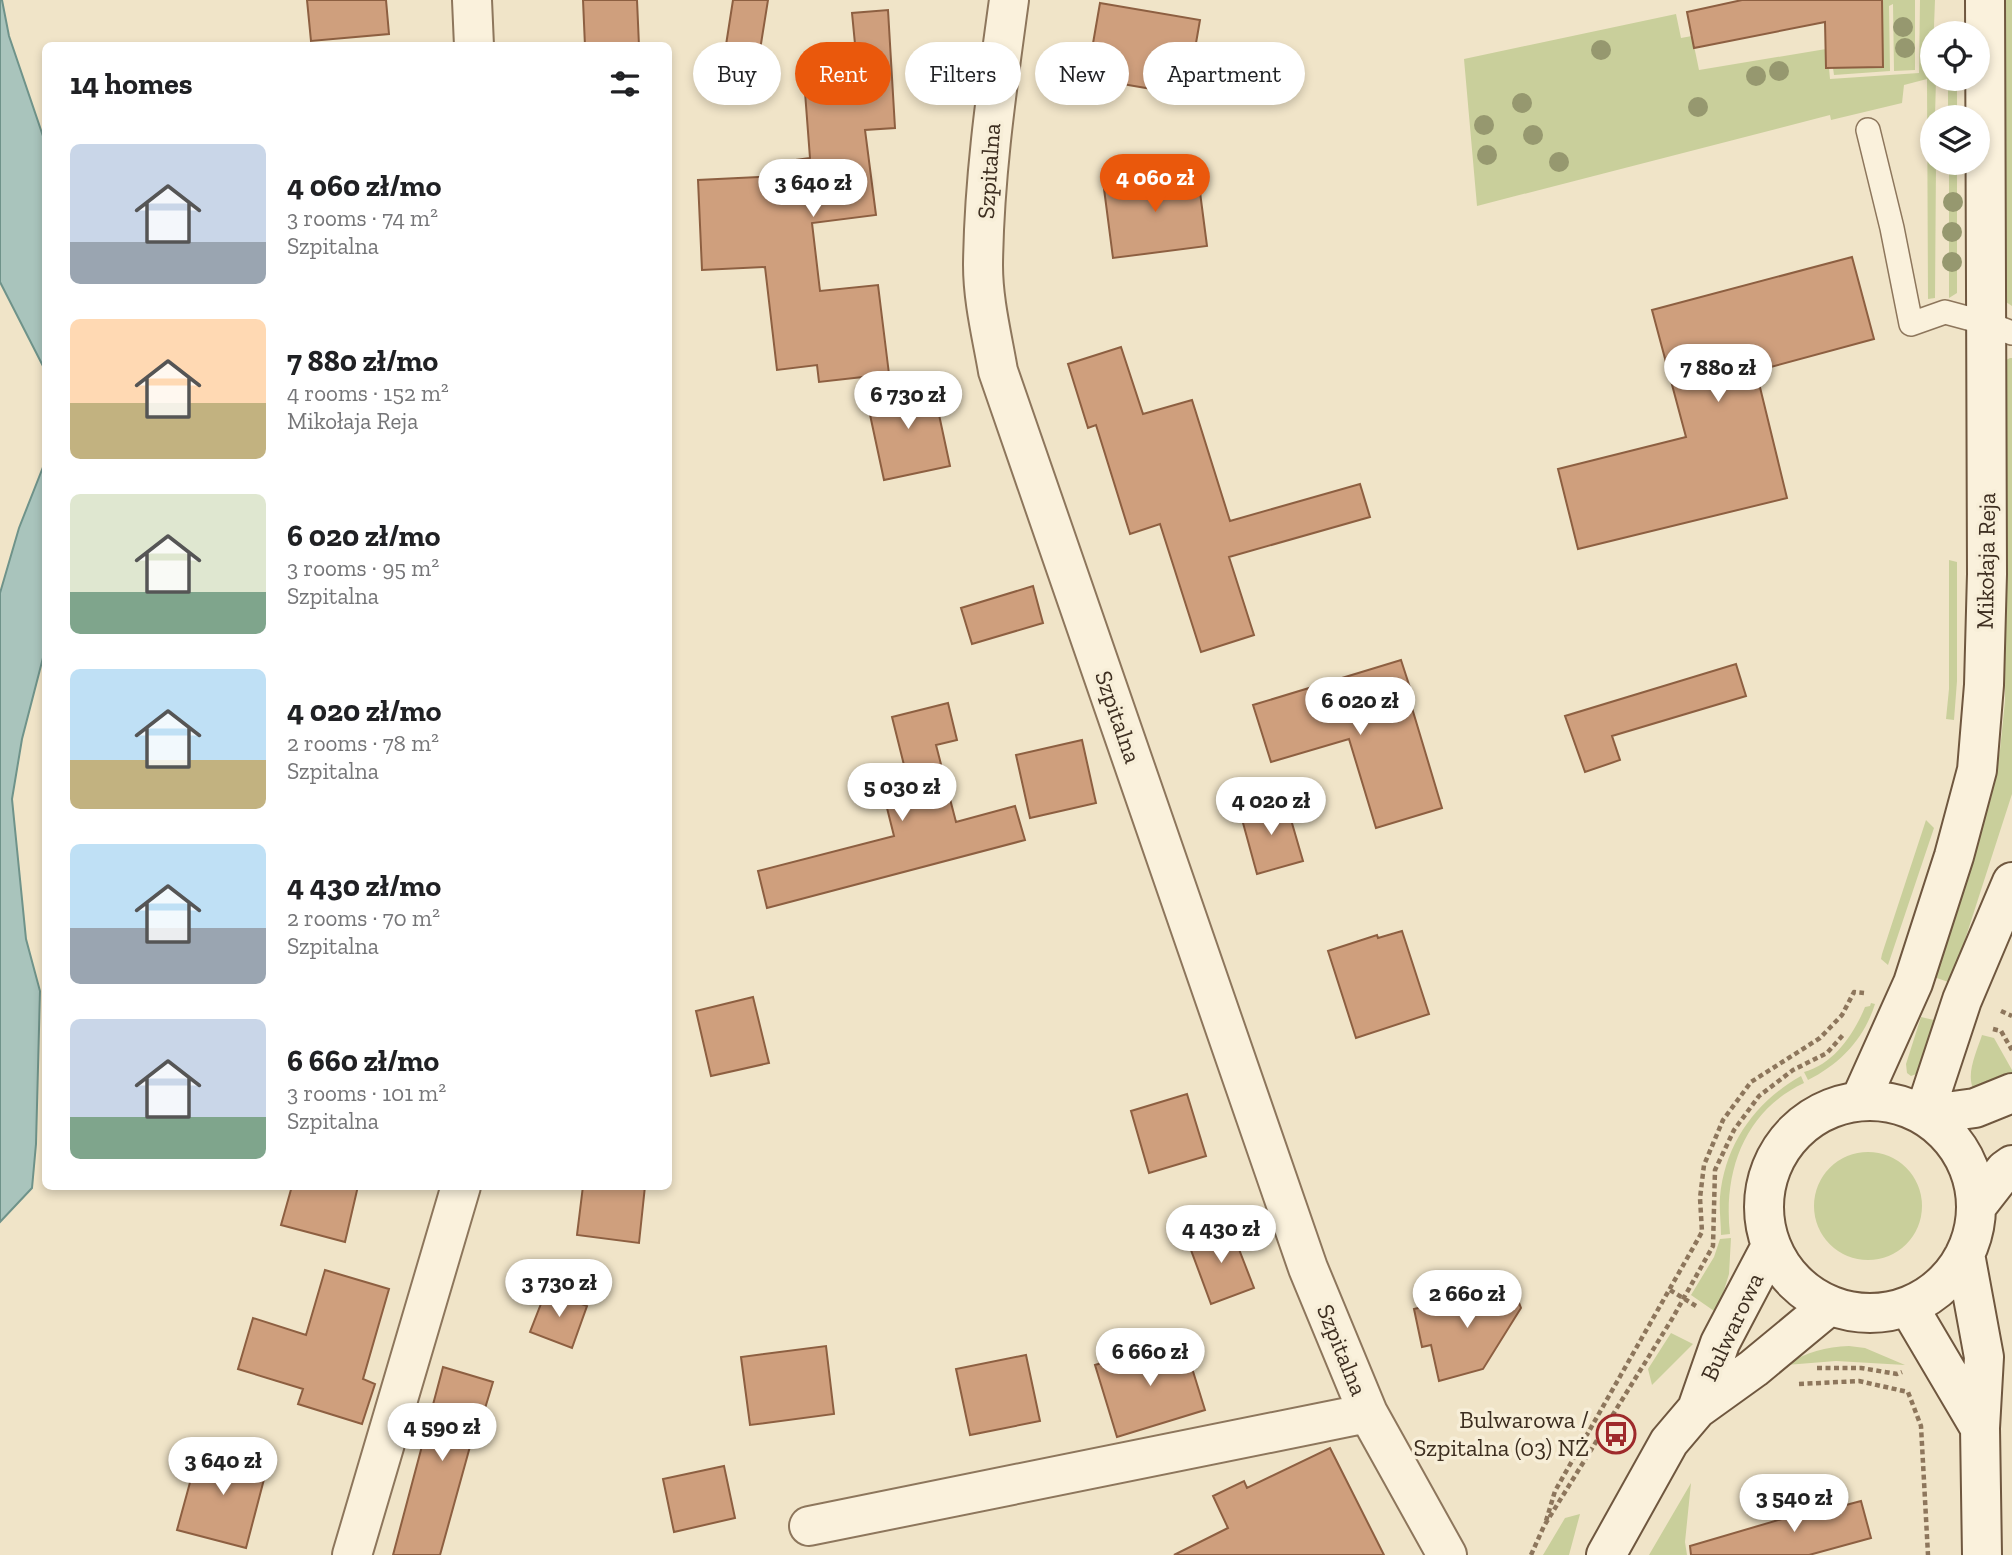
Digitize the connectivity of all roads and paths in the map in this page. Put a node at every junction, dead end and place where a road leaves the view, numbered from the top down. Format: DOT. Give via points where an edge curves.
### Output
graph roads {
  1 [pos="472,0"];
  2 [pos="1009,0"];
  3 [pos="1985,0"];
  4 [pos="474,42"];
  5 [pos="1868,130"];
  6 [pos="1999,328"];
  7 [pos="2012,882"];
  8 [pos="1870,982"];
  9 [pos="1866,993"];
  10 [pos="1861,1003"];
  11 [pos="1956,1020"];
  12 [pos="1844,1034"];
  13 [pos="2010,1043"];
  14 [pos="2012,1050"];
  15 [pos="2012,1093"];
  16 [pos="1860,1101"];
  17 [pos="1924,1115"];
  18 [pos="2012,1165"];
  19 [pos="460,1190"];
  20 [pos="1976,1207"];
  21 [pos="1771,1246"];
  22 [pos="1965,1254"];
  23 [pos="1670,1290"];
  24 [pos="1683,1298"];
  25 [pos="1830,1306"];
  26 [pos="1908,1306"];
  27 [pos="1729,1325"];
  28 [pos="1767,1357"];
  29 [pos="1938,1357"];
  30 [pos="1792,1386"];
  31 [pos="1697,1409"];
  32 [pos="1368,1413"];
  33 [pos="1980,1429"];
  34 [pos="809,1526"];
  35 [pos="1544,1526"];
  36 [pos="352,1555"];
  37 [pos="1447,1555"];
  38 [pos="1531,1555"];
  39 [pos="1606,1555"];
  40 [pos="1928,1555"];
  41 [pos="1982,1555"];
  1 -- 4 [label="street"];
  2 -- 32 [label="street, Szpitalna" via="990,134 983,267 998,371 1304,1254"];
  3 -- 6 [label="street, Mikołaja Reja"];
  5 -- 6 [label="lane" via="1911,324 1945,312"];
  6 -- 16 [label="street, Mikołaja Reja" via="1977,769 1913,983"];
  7 -- 11 [label="street"];
  8 -- 9 [label="path"];
  9 -- 10 [label="path"];
  9 -- 23 [label="path" via="1853,992 1842,1015 1820,1038 1751,1082 1723,1120 1704,1166 1702,1232"];
  11 -- 13 [label="path" via="2001,1031"];
  11 -- 17 [label="street"];
  12 -- 24 [label="path" via="1827,1053 1793,1070 1759,1096 1734,1130 1715,1170 1713,1245"];
  13 -- 14 [label="path"];
  15 -- 17 [label="street" via="1975,1108"];
  16 -- 17 [label="street" via="1893,1103"];
  16 -- 21 [label="street" via="1828,1109 1800,1126 1779,1151 1766,1181 1764,1213"];
  17 -- 20 [label="street" via="1958,1146 1971,1175"];
  18 -- 20 [label="street"];
  19 -- 36 [label="street"];
  20 -- 22 [label="street"];
  21 -- 25 [label="street" via="1791,1277"];
  21 -- 27 [label="street, Bulwarowa"];
  22 -- 26 [label="street" via="1931,1294"];
  22 -- 33 [label="street" via="1984,1357"];
  23 -- 24 [label="path"];
  23 -- 35 [label="path" via="1555,1491"];
  24 -- 27 [label="path"];
  24 -- 35 [label="path"];
  25 -- 26 [label="street" via="1856,1312"];
  25 -- 28 [label="street, Bulwarowa"];
  26 -- 29 [label="street"];
  27 -- 31 [label="street, Bulwarowa"];
  28 -- 29 [label="path" via="1783,1373 1861,1368 1897,1374"];
  28 -- 31 [label="street, Bulwarowa"];
  29 -- 33 [label="street"];
  30 -- 40 [label="path" via="1859,1381 1908,1392 1921,1426"];
  31 -- 39 [label="street, Bulwarowa" via="1669,1442"];
  32 -- 34 [label="street, Szpitalna"];
  32 -- 37 [label="street, Szpitalna"];
  33 -- 41 [label="street"];
  35 -- 38 [label="path"];
}
